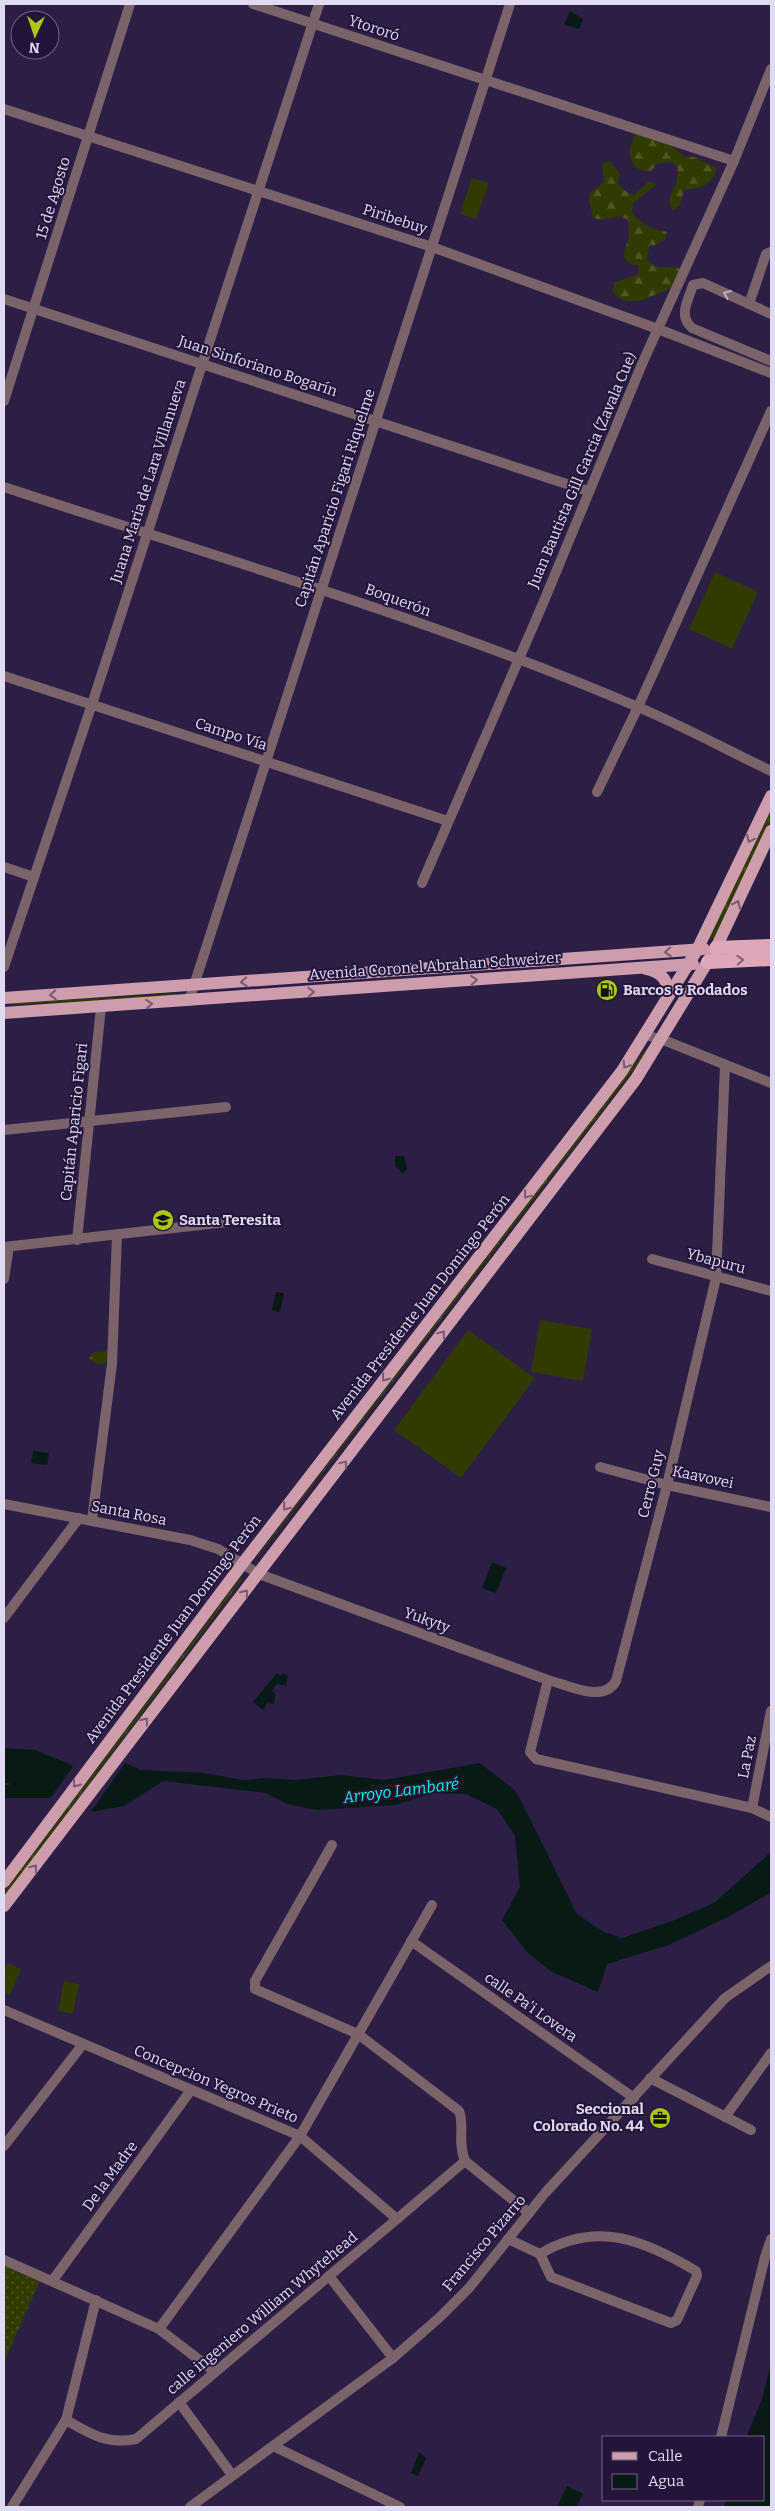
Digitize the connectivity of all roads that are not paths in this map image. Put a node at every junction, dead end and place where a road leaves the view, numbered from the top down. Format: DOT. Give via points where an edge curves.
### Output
graph roads {
  1 [pos="130,4"];
  2 [pos="253,4"];
  3 [pos="319,4"];
  4 [pos="510,4"];
  5 [pos="312,23"];
  6 [pos="771,69"];
  7 [pos="486,80"];
  8 [pos="4,109"];
  9 [pos="88,136"];
  10 [pos="734,161"];
  11 [pos="258,191"];
  12 [pos="432,247"];
  13 [pos="771,252"];
  14 [pos="4,299"];
  15 [pos="749,304"];
  16 [pos="34,309"];
  17 [pos="771,314"];
  18 [pos="658,329"];
  19 [pos="771,361"];
  20 [pos="202,364"];
  21 [pos="771,373"];
  22 [pos="4,402"];
  23 [pos="771,411"];
  24 [pos="376,421"];
  25 [pos="4,487"];
  26 [pos="588,491"];
  27 [pos="146,534"];
  28 [pos="322,588"];
  29 [pos="517,660"];
  30 [pos="4,676"];
  31 [pos="92,704"];
  32 [pos="638,707"];
  33 [pos="266,761"];
  34 [pos="771,771"];
  35 [pos="597,792"];
  36 [pos="771,796"];
  37 [pos="448,821"];
  38 [pos="771,831"];
  39 [pos="4,867"];
  40 [pos="34,877"];
  41 [pos="422,882"];
  42 [pos="771,946"];
  43 [pos="716,948"];
  44 [pos="697,950"];
  45 [pos="771,959"];
  46 [pos="708,962"];
  47 [pos="688,964"];
  48 [pos="4,967"];
  49 [pos="641,968"];
  50 [pos="194,986"];
  51 [pos="669,993"];
  52 [pos="4,998"];
  53 [pos="189,1001"];
  54 [pos="101,1007"];
  55 [pos="4,1013"];
  56 [pos="644,1035"];
  57 [pos="661,1039"];
  58 [pos="726,1065"];
  59 [pos="771,1083"];
  60 [pos="226,1107"];
  61 [pos="88,1122"];
  62 [pos="4,1130"];
  63 [pos="564,1148"];
  64 [pos="575,1160"];
  65 [pos="227,1222"];
  66 [pos="118,1235"];
  67 [pos="78,1240"];
  68 [pos="6,1247"];
  69 [pos="652,1259"];
  70 [pos="716,1278"];
  71 [pos="4,1279"];
  72 [pos="771,1291"];
  73 [pos="600,1467"];
  74 [pos="667,1485"];
  75 [pos="4,1504"];
  76 [pos="771,1507"];
  77 [pos="79,1518"];
  78 [pos="92,1520"];
  79 [pos="243,1563"];
  80 [pos="259,1574"];
  81 [pos="4,1618"];
  82 [pos="548,1680"];
  83 [pos="605,1692"];
  84 [pos="771,1712"];
  85 [pos="752,1808"];
  86 [pos="771,1817"];
  87 [pos="332,1845"];
  88 [pos="4,1882"];
  89 [pos="432,1905"];
  90 [pos="4,1906"];
  91 [pos="411,1942"];
  92 [pos="771,1966"];
  93 [pos="4,2010"];
  94 [pos="358,2034"];
  95 [pos="83,2044"];
  96 [pos="771,2053"];
  97 [pos="650,2078"];
  98 [pos="191,2090"];
  99 [pos="634,2098"];
  100 [pos="725,2117"];
  101 [pos="751,2130"];
  102 [pos="300,2136"];
  103 [pos="4,2146"];
  104 [pos="465,2161"];
  105 [pos="529,2213"];
  106 [pos="397,2219"];
  107 [pos="508,2239"];
  108 [pos="771,2239"];
  109 [pos="540,2254"];
  110 [pos="4,2260"];
  111 [pos="329,2276"];
  112 [pos="53,2280"];
  113 [pos="96,2300"];
  114 [pos="159,2329"];
  115 [pos="393,2358"];
  116 [pos="216,2372"];
  117 [pos="179,2402"];
  118 [pos="66,2420"];
  119 [pos="721,2436"];
  120 [pos="273,2446"];
  121 [pos="232,2475"];
  122 [pos="12,2507"];
  123 [pos="190,2507"];
  124 [pos="398,2507"];
  1 -- 9 [label="street, 15 de Agosto"];
  2 -- 5 [label="street, Ytororó"];
  3 -- 5 [label="street, Juana Maria de Lara Villanueva"];
  4 -- 7 [label="street, Capitán Aparicio Figari Riquelme"];
  5 -- 7 [label="street, Ytororó"];
  5 -- 11 [label="street, Juana Maria de Lara Villanueva"];
  6 -- 10 [label="street, Juan Bautista Gill Garcia (Zavala Cue)"];
  7 -- 10 [label="street, Ytororó"];
  7 -- 12 [label="street, Capitán Aparicio Figari Riquelme"];
  8 -- 9 [label="street, Piribebuy"];
  9 -- 11 [label="street, Piribebuy"];
  9 -- 16 [label="street, 15 de Agosto"];
  10 -- 18 [label="street, Juan Bautista Gill Garcia (Zavala Cue)"];
  11 -- 12 [label="street, Piribebuy"];
  11 -- 20 [label="street, Juana Maria de Lara Villanueva"];
  12 -- 18 [label="street, Piribebuy"];
  12 -- 24 [label="street, Capitán Aparicio Figari Riquelme"];
  13 -- 15 [label="street" via="766,254"];
  14 -- 16 [label="street, Juan Sinforiano Bogarín"];
  15 -- 17 [label="street"];
  15 -- 19 [label="street, one-way" via="698,283 693,285 683,315 692,328"];
  16 -- 20 [label="street, Juan Sinforiano Bogarín"];
  16 -- 22 [label="street, 15 de Agosto"];
  18 -- 21 [label="street, Piribebuy"];
  18 -- 26 [label="street, Juan Bautista Gill Garcia (Zavala Cue)"];
  20 -- 24 [label="street, Juan Sinforiano Bogarín"];
  20 -- 27 [label="street, Juana Maria de Lara Villanueva"];
  23 -- 32 [label="street"];
  24 -- 26 [label="street, Juan Sinforiano Bogarín"];
  24 -- 28 [label="street, Capitán Aparicio Figari Riquelme"];
  25 -- 27 [label="street, Boquerón"];
  26 -- 29 [label="street, Juan Bautista Gill Garcia (Zavala Cue)"];
  27 -- 28 [label="street, Boquerón"];
  27 -- 31 [label="street, Juana Maria de Lara Villanueva"];
  28 -- 29 [label="street, Boquerón"];
  28 -- 33 [label="street, Capitán Aparicio Figari Riquelme"];
  29 -- 32 [label="street, Boquerón"];
  29 -- 37 [label="street, Juan Bautista Gill Garcia (Zavala Cue)"];
  30 -- 31 [label="street, Campo Vía"];
  31 -- 33 [label="street, Campo Vía"];
  31 -- 40 [label="street, Juana Maria de Lara Villanueva"];
  32 -- 34 [label="street, Boquerón"];
  32 -- 35 [label="street"];
  33 -- 37 [label="street, Campo Vía"];
  33 -- 50 [label="street, Capitán Aparicio Figari Riquelme"];
  36 -- 44 [label="main road, Avenida Presidente Juan Domingo Perón, one-way"];
  37 -- 41 [label="street, Juan Bautista Gill Garcia (Zavala Cue)"];
  43 -- 38 [label="main road, one-way"];
  39 -- 40 [label="street"];
  40 -- 48 [label="street, Juana Maria de Lara Villanueva"];
  42 -- 43 [label="highway, Avenida Coronel Abrahan Schweizer"];
  43 -- 44 [label="main road, Avenida Coronel Abrahan Schweizer"];
  43 -- 46 [label="main road"];
  44 -- 47 [label="main road, Avenida Presidente Juan Domingo Perón"];
  44 -- 50 [label="main road, Avenida Coronel Abrahan Schweizer, one-way"];
  46 -- 45 [label="highway, Avenida Coronel Abrahan Schweizer, one-way"];
  46 -- 47 [label="main road, Avenida Coronel Abrahan Schweizer"];
  46 -- 57 [label="main road"];
  47 -- 49 [label="main road, Avenida Coronel Abrahan Schweizer"];
  47 -- 51 [label="main road, Avenida Presidente Juan Domingo Perón"];
  49 -- 51 [label="main road" via="662,976"];
  53 -- 49 [label="main road, Avenida Coronel Abrahan Schweizer, one-way"];
  50 -- 52 [label="main road, Avenida Coronel Abrahan Schweizer, one-way"];
  50 -- 53 [label="street, Capitán Aparicio Figari Riquelme"];
  51 -- 56 [label="main road, Avenida Presidente Juan Domingo Perón"];
  54 -- 53 [label="main road, Avenida Coronel Abrahan Schweizer, one-way"];
  54 -- 55 [label="main road, Avenida Coronel Abrahan Schweizer"];
  54 -- 61 [label="street, Capitán Aparicio Figari"];
  56 -- 57 [label="street"];
  56 -- 63 [label="main road, Avenida Presidente Juan Domingo Perón, one-way" via="622,1071"];
  57 -- 58 [label="street"];
  57 -- 64 [label="main road" via="636,1079"];
  58 -- 59 [label="street"];
  58 -- 70 [label="street, Cerro Guy"];
  60 -- 61 [label="street"];
  61 -- 62 [label="street"];
  61 -- 67 [label="street, Capitán Aparicio Figari"];
  63 -- 64 [label="main road"];
  63 -- 79 [label="main road, Avenida Presidente Juan Domingo Perón, one-way"];
  80 -- 64 [label="main road, one-way"];
  65 -- 66 [label="street"];
  66 -- 67 [label="street"];
  66 -- 78 [label="street" via="112,1364"];
  67 -- 68 [label="street"];
  68 -- 71 [label="street"];
  69 -- 70 [label="street, Ybapuru"];
  70 -- 72 [label="street, Ybapuru"];
  70 -- 74 [label="street, Cerro Guy"];
  73 -- 74 [label="street, Kaavovei"];
  74 -- 76 [label="street, Kaavovei"];
  74 -- 83 [label="street, Cerro Guy" via="616,1681"];
  75 -- 77 [label="street, Santa Rosa"];
  77 -- 78 [label="street, Santa Rosa"];
  77 -- 81 [label="street"];
  78 -- 79 [label="street, Santa Rosa" via="190,1540 218,1549"];
  79 -- 80 [label="street, Yukyty"];
  79 -- 88 [label="main road, Avenida Presidente Juan Domingo Perón, one-way"];
  80 -- 82 [label="street, Yukyty"];
  90 -- 80 [label="main road, one-way"];
  82 -- 83 [label="street, Yukyty"];
  82 -- 85 [label="street" via="530,1752 536,1758"];
  84 -- 85 [label="street, La Paz"];
  85 -- 86 [label="street"];
  87 -- 94 [label="street" via="255,1984 256,1988"];
  89 -- 91 [label="street"];
  91 -- 94 [label="street"];
  91 -- 99 [label="street, calle Pa'i Lovera"];
  92 -- 97 [label="street, Francisco Pizarro" via="725,1998"];
  93 -- 95 [label="street, Concepcion Yegros Prieto"];
  94 -- 102 [label="street"];
  94 -- 104 [label="street" via="459,2111 462,2117 460,2148"];
  95 -- 98 [label="street, Concepcion Yegros Prieto"];
  95 -- 103 [label="street"];
  96 -- 100 [label="street"];
  97 -- 99 [label="street, Francisco Pizarro"];
  97 -- 100 [label="street"];
  98 -- 102 [label="street, Concepcion Yegros Prieto"];
  98 -- 112 [label="street, De la Madre"];
  99 -- 105 [label="street, Francisco Pizarro"];
  100 -- 101 [label="street"];
  102 -- 106 [label="street, Concepcion Yegros Prieto"];
  102 -- 114 [label="street"];
  104 -- 105 [label="street"];
  104 -- 106 [label="street, calle ingeniero William Whytehead"];
  105 -- 107 [label="street, Francisco Pizarro"];
  106 -- 111 [label="street, calle ingeniero William Whytehead"];
  107 -- 109 [label="street"];
  107 -- 115 [label="street, Francisco Pizarro" via="469,2288"];
  108 -- 119 [label="street"];
  109 -- 109 [label="street" via="583,2237 613,2236 657,2248 696,2271 697,2276 678,2320 671,2323 551,2277"];
  110 -- 112 [label="street"];
  111 -- 115 [label="street"];
  111 -- 116 [label="street, calle ingeniero William Whytehead"];
  112 -- 113 [label="street"];
  113 -- 114 [label="street"];
  113 -- 118 [label="street"];
  114 -- 116 [label="street"];
  115 -- 120 [label="street, Francisco Pizarro"];
  116 -- 117 [label="street, calle ingeniero William Whytehead"];
  117 -- 118 [label="street, calle ingeniero William Whytehead" via="136,2439 119,2442 88,2433"];
  117 -- 121 [label="street"];
  118 -- 122 [label="street"];
  120 -- 121 [label="street, Francisco Pizarro"];
  120 -- 124 [label="street"];
  121 -- 123 [label="street, Francisco Pizarro"];
}
